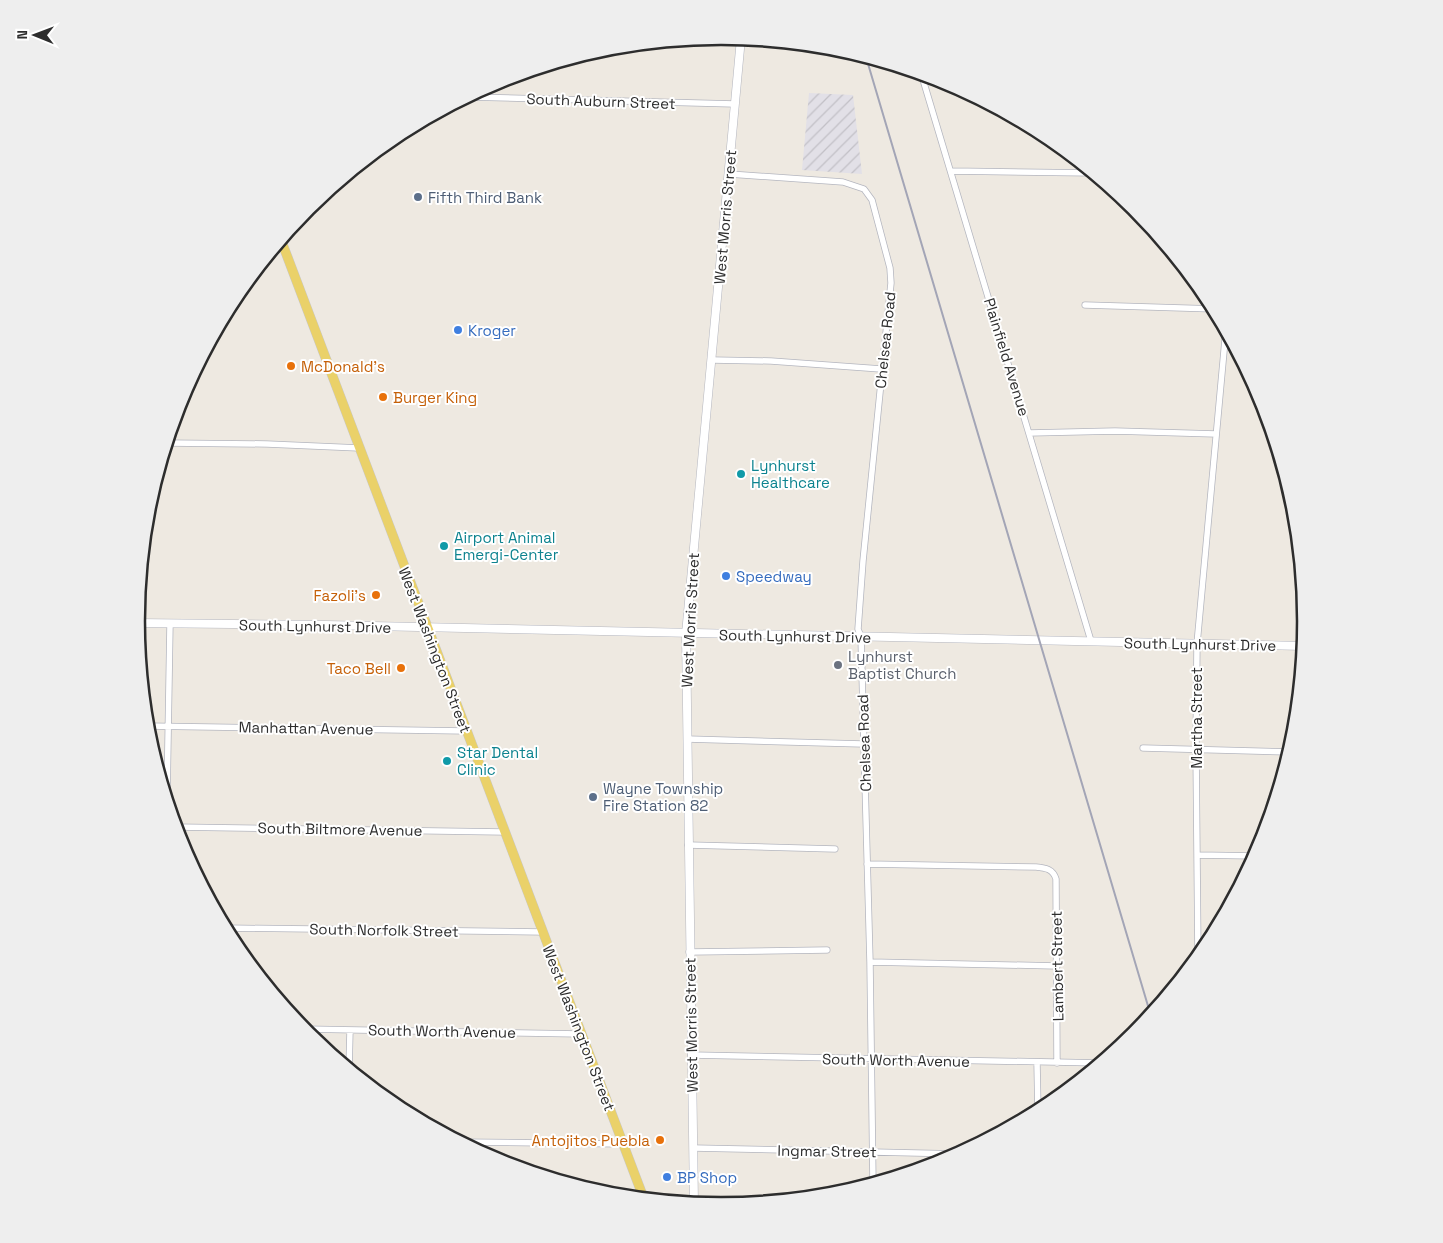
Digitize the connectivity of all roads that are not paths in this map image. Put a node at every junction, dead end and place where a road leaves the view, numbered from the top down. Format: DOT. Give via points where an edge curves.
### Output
graph roads {
  1 [pos="740,45"];
  2 [pos="924,82"];
  3 [pos="482,97"];
  4 [pos="735,104"];
  5 [pos="951,172"];
  6 [pos="1083,173"];
  7 [pos="729,174"];
  8 [pos="283,247"];
  9 [pos="1085,305"];
  10 [pos="1206,309"];
  11 [pos="1225,340"];
  12 [pos="712,360"];
  13 [pos="882,369"];
  14 [pos="1029,433"];
  15 [pos="1216,434"];
  16 [pos="174,443"];
  17 [pos="359,448"];
  18 [pos="145,623"];
  19 [pos="170,624"];
  20 [pos="427,627"];
  21 [pos="686,634"];
  22 [pos="861,637"];
  23 [pos="1091,641"];
  24 [pos="1197,644"];
  25 [pos="1297,646"];
  26 [pos="155,726"];
  27 [pos="168,726"];
  28 [pos="466,731"];
  29 [pos="687,739"];
  30 [pos="864,744"];
  31 [pos="1143,748"];
  32 [pos="1196,749"];
  33 [pos="1283,752"];
  34 [pos="167,776"];
  35 [pos="183,827"];
  36 [pos="504,832"];
  37 [pos="688,845"];
  38 [pos="835,849"];
  39 [pos="1197,855"];
  40 [pos="1248,856"];
  41 [pos="867,864"];
  42 [pos="233,928"];
  43 [pos="542,932"];
  44 [pos="1198,946"];
  45 [pos="827,950"];
  46 [pos="690,952"];
  47 [pos="870,962"];
  48 [pos="1057,966"];
  49 [pos="314,1029"];
  50 [pos="350,1030"];
  51 [pos="581,1034"];
  52 [pos="691,1055"];
  53 [pos="871,1059"];
  54 [pos="350,1062"];
  55 [pos="1037,1062"];
  56 [pos="1058,1063"];
  57 [pos="1092,1063"];
  58 [pos="1038,1104"];
  59 [pos="474,1142"];
  60 [pos="623,1144"];
  61 [pos="692,1148"];
  62 [pos="873,1152"];
  63 [pos="943,1154"];
  64 [pos="873,1177"];
  65 [pos="641,1192"];
  66 [pos="694,1197"];
  1 -- 4 [label="main road, West Morris Street"];
  2 -- 5 [label="street, Plainfield Avenue"];
  3 -- 4 [label="street, South Auburn Street"];
  4 -- 7 [label="main road, West Morris Street"];
  5 -- 6 [label="street"];
  5 -- 14 [label="street, Plainfield Avenue"];
  7 -- 12 [label="main road, West Morris Street"];
  7 -- 13 [label="street, Chelsea Road" via="843,182 864,189 872,200 891,276"];
  8 -- 17 [label="main road, West Washington Street"];
  9 -- 10 [label="street"];
  11 -- 15 [label="street, Martha Street"];
  12 -- 13 [label="street"];
  12 -- 21 [label="main road, West Morris Street"];
  13 -- 22 [label="street, Chelsea Road" via="860,594 858,629"];
  14 -- 15 [label="street"];
  14 -- 23 [label="street, Plainfield Avenue"];
  15 -- 24 [label="street, Martha Street"];
  16 -- 17 [label="street"];
  17 -- 20 [label="main road, West Washington Street"];
  18 -- 19 [label="main road, South Lynhurst Drive"];
  19 -- 20 [label="main road, South Lynhurst Drive"];
  19 -- 27 [label="street"];
  20 -- 21 [label="main road, South Lynhurst Drive"];
  20 -- 28 [label="main road, West Washington Street"];
  21 -- 22 [label="main road, South Lynhurst Drive"];
  21 -- 29 [label="main road, West Morris Street"];
  22 -- 23 [label="main road, South Lynhurst Drive"];
  22 -- 30 [label="street, Chelsea Road"];
  23 -- 24 [label="main road, South Lynhurst Drive"];
  24 -- 25 [label="main road, South Lynhurst Drive"];
  24 -- 32 [label="street, Martha Street"];
  26 -- 27 [label="street, Manhattan Avenue"];
  27 -- 28 [label="street, Manhattan Avenue"];
  27 -- 34 [label="street"];
  28 -- 36 [label="main road, West Washington Street"];
  29 -- 30 [label="street"];
  29 -- 37 [label="main road, West Morris Street"];
  30 -- 41 [label="street, Chelsea Road"];
  31 -- 32 [label="street"];
  32 -- 33 [label="street"];
  32 -- 39 [label="street, Martha Street"];
  35 -- 36 [label="street, South Biltmore Avenue"];
  36 -- 43 [label="main road, West Washington Street"];
  37 -- 38 [label="street"];
  37 -- 46 [label="main road, West Morris Street"];
  39 -- 40 [label="street"];
  39 -- 44 [label="street, Martha Street"];
  41 -- 47 [label="street, Chelsea Road"];
  41 -- 48 [label="street, Lambert Street" via="1045,868 1056,879"];
  42 -- 43 [label="street, South Norfolk Street"];
  43 -- 51 [label="main road, West Washington Street"];
  45 -- 46 [label="street"];
  46 -- 52 [label="main road, West Morris Street"];
  47 -- 48 [label="street"];
  47 -- 53 [label="street, Chelsea Road"];
  48 -- 56 [label="street, Lambert Street"];
  49 -- 50 [label="street, South Worth Avenue"];
  50 -- 51 [label="street, South Worth Avenue"];
  50 -- 54 [label="street"];
  51 -- 60 [label="main road, West Washington Street"];
  52 -- 53 [label="street, South Worth Avenue"];
  52 -- 61 [label="main road, West Morris Street"];
  53 -- 55 [label="street, South Worth Avenue"];
  53 -- 62 [label="street, Chelsea Road"];
  55 -- 56 [label="street, South Worth Avenue"];
  55 -- 58 [label="street"];
  56 -- 57 [label="street, South Worth Avenue"];
  59 -- 60 [label="street"];
  60 -- 65 [label="main road, West Washington Street"];
  61 -- 62 [label="street, Ingmar Street"];
  61 -- 66 [label="main road, West Morris Street"];
  62 -- 63 [label="street, Ingmar Street"];
  62 -- 64 [label="street, Chelsea Road"];
}
